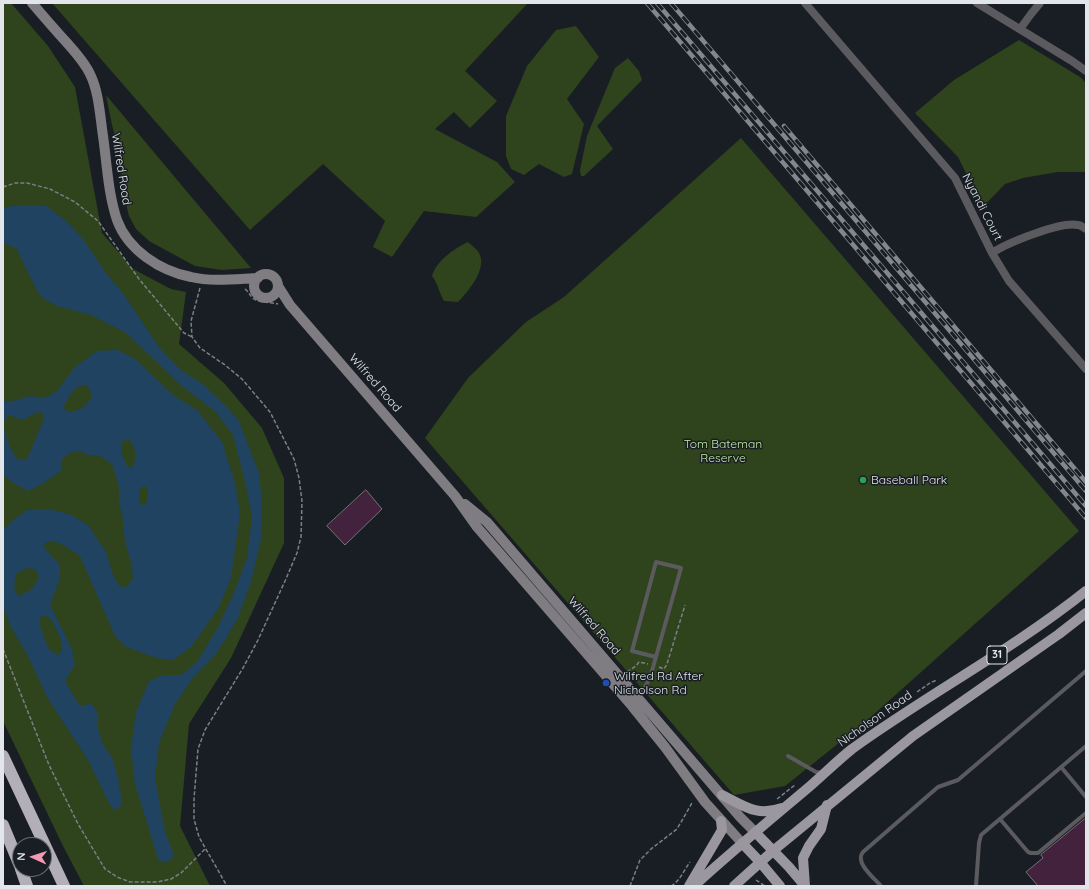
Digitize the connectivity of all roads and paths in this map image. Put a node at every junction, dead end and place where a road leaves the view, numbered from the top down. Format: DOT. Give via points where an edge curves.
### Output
graph roads {
  1 [pos="32,3"];
  2 [pos="805,3"];
  3 [pos="977,3"];
  4 [pos="1040,3"];
  5 [pos="1020,29"];
  6 [pos="1086,71"];
  7 [pos="3,187"];
  8 [pos="1086,229"];
  9 [pos="992,252"];
  10 [pos="256,282"];
  11 [pos="201,283"];
  12 [pos="278,286"];
  13 [pos="242,287"];
  14 [pos="272,296"];
  15 [pos="279,304"];
  16 [pos="290,305"];
  17 [pos="192,337"];
  18 [pos="1086,370"];
  19 [pos="1086,592"];
  20 [pos="685,605"];
  21 [pos="1086,613"];
  22 [pos="3,649"];
  23 [pos="656,657"];
  24 [pos="649,664"];
  25 [pos="659,667"];
  26 [pos="1086,671"];
  27 [pos="624,674"];
  28 [pos="635,702"];
  29 [pos="1086,746"];
  30 [pos="3,756"];
  31 [pos="788,756"];
  32 [pos="1061,767"];
  33 [pos="826,773"];
  34 [pos="722,794"];
  35 [pos="1086,798"];
  36 [pos="697,799"];
  37 [pos="827,805"];
  38 [pos="786,806"];
  39 [pos="1086,812"];
  40 [pos="1000,819"];
  41 [pos="721,821"];
  42 [pos="3,824"];
  43 [pos="755,832"];
  44 [pos="742,843"];
  45 [pos="12,847"];
  46 [pos="205,848"];
  47 [pos="774,850"];
  48 [pos="760,862"];
  49 [pos="64,886"];
  50 [pos="227,886"];
  51 [pos="630,886"];
  52 [pos="689,886"];
  53 [pos="694,886"];
  54 [pos="734,886"];
  55 [pos="780,886"];
  56 [pos="805,886"];
  57 [pos="881,886"];
  58 [pos="976,886"];
  1 -- 10 [label="main road, Wilfred Road" via="79,57 90,74 99,110 112,200 123,233 131,243 148,258 170,271 192,277"];
  2 -- 9 [label="street, Nyandi Court" via="955,178"];
  3 -- 5 [label="street"];
  4 -- 5 [label="street"];
  5 -- 6 [label="street"];
  7 -- 17 [label="path" via="27,183 50,189 75,202 98,221 139,279 184,333"];
  8 -- 9 [label="street" via="1078,225 1062,225 1009,243"];
  9 -- 18 [label="street, Nyandi Court" via="1009,281"];
  10 -- 12 [label="main road" via="263,274 270,274 276,279"];
  10 -- 14 [label="main road" via="256,290 261,296"];
  11 -- 17 [label="path" via="191,320"];
  12 -- 14 [label="main road"];
  12 -- 16 [label="main road, Wilfred Road"];
  13 -- 15 [label="path" via="259,302"];
  14 -- 16 [label="main road, Wilfred Road"];
  16 -- 28 [label="main road, Wilfred Road" via="455,496 477,527"];
  17 -- 46 [label="path" via="200,348 242,379 270,412 294,458 302,501 301,537 297,554 243,668 210,720 201,740 197,757 193,809 196,828"];
  19 -- 33 [label="main road, Nicholson Road / 31" via="972,672 904,713 850,751"];
  20 -- 25 [label="path" via="667,664 664,668"];
  21 -- 37 [label="main road, 31" via="913,736"];
  22 -- 46 [label="path" via="49,766 78,824 105,869 130,882 157,882 171,879 181,873"];
  23 -- 23 [label="lane" via="681,568 656,562 632,651"];
  23 -- 28 [label="lane" via="648,681"];
  24 -- 27 [label="path" via="639,662"];
  26 -- 57 [label="lane" via="958,780 938,787 860,855 862,864"];
  28 -- 34 [label="main road, Wilfred Road"];
  28 -- 41 [label="main road, Wilfred Road"];
  29 -- 32 [label="lane"];
  30 -- 49 [label="highway"];
  31 -- 33 [label="lane" via="816,772"];
  32 -- 35 [label="lane"];
  32 -- 40 [label="lane"];
  33 -- 38 [label="main road, Nicholson Road / 31"];
  34 -- 38 [label="main road" via="752,810 771,812"];
  34 -- 43 [label="main road, Wilfred Road"];
  36 -- 51 [label="path" via="677,828 640,860"];
  37 -- 47 [label="main road, 31"];
  37 -- 56 [label="main road" via="821,829 803,858"];
  38 -- 43 [label="main road, Nicholson Road / 31"];
  39 -- 40 [label="lane" via="1035,853 1028,852"];
  40 -- 58 [label="lane" via="981,835"];
  41 -- 44 [label="main road, Wilfred Road"];
  41 -- 52 [label="main road" via="722,830"];
  42 -- 45 [label="highway"];
  43 -- 44 [label="main road, Nicholson Road / 31"];
  43 -- 47 [label="main road"];
  44 -- 48 [label="main road"];
  44 -- 53 [label="main road, Nicholson Road / 31"];
  46 -- 50 [label="path"];
  47 -- 48 [label="main road, 31"];
  47 -- 56 [label="main road"];
  48 -- 54 [label="main road, 31"];
  48 -- 55 [label="main road"];
}
